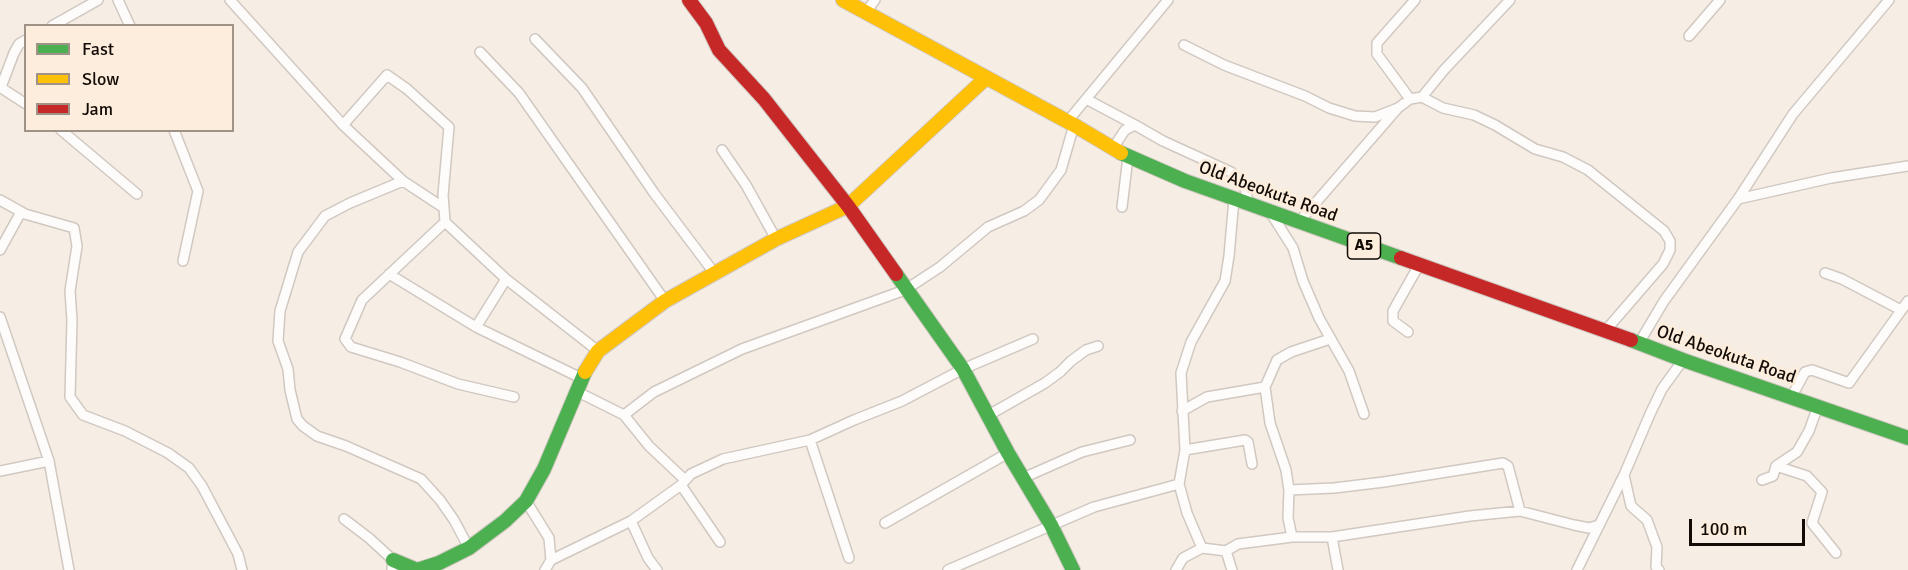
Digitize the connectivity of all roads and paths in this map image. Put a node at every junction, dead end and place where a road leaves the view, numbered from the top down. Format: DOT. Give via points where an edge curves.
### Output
graph roads {
  1 [pos="98,0"];
  2 [pos="118,0"];
  3 [pos="230,0"];
  4 [pos="688,0"];
  5 [pos="843,0"];
  6 [pos="874,0"];
  7 [pos="1168,0"];
  8 [pos="1416,0"];
  9 [pos="1510,0"];
  10 [pos="1720,0"];
  11 [pos="1889,0"];
  12 [pos="866,12"];
  13 [pos="56,24"];
  14 [pos="129,24"];
  15 [pos="1689,36"];
  16 [pos="535,39"];
  17 [pos="24,41"];
  18 [pos="1184,45"];
  19 [pos="480,52"];
  20 [pos="986,78"];
  21 [pos="0,87"];
  22 [pos="1422,97"];
  23 [pos="1086,99"];
  24 [pos="1410,99"];
  25 [pos="24,103"];
  26 [pos="1398,108"];
  27 [pos="1071,123"];
  28 [pos="343,124"];
  29 [pos="1135,125"];
  30 [pos="63,132"];
  31 [pos="175,132"];
  32 [pos="1113,148"];
  33 [pos="722,150"];
  34 [pos="1128,157"];
  35 [pos="1908,166"];
  36 [pos="403,181"];
  37 [pos="137,194"];
  38 [pos="1234,199"];
  39 [pos="1738,199"];
  40 [pos="0,200"];
  41 [pos="1249,205"];
  42 [pos="848,206"];
  43 [pos="1122,207"];
  44 [pos="444,208"];
  45 [pos="21,212"];
  46 [pos="1271,213"];
  47 [pos="445,222"];
  48 [pos="1298,223"];
  49 [pos="776,239"];
  50 [pos="0,250"];
  51 [pos="183,261"];
  52 [pos="1419,265"];
  53 [pos="1825,273"];
  54 [pos="389,274"];
  55 [pos="715,274"];
  56 [pos="506,279"];
  57 [pos="905,290"];
  58 [pos="665,301"];
  59 [pos="1908,301"];
  60 [pos="1901,310"];
  61 [pos="0,317"];
  62 [pos="476,327"];
  63 [pos="1606,330"];
  64 [pos="1408,332"];
  65 [pos="1034,339"];
  66 [pos="1330,339"];
  67 [pos="1639,343"];
  68 [pos="1098,346"];
  69 [pos="598,351"];
  70 [pos="1683,360"];
  71 [pos="963,369"];
  72 [pos="579,385"];
  73 [pos="1265,387"];
  74 [pos="1792,396"];
  75 [pos="514,397"];
  76 [pos="1818,406"];
  77 [pos="1182,411"];
  78 [pos="1364,414"];
  79 [pos="624,415"];
  80 [pos="987,416"];
  81 [pos="1908,438"];
  82 [pos="810,440"];
  83 [pos="1130,440"];
  84 [pos="1185,450"];
  85 [pos="1008,453"];
  86 [pos="49,461"];
  87 [pos="1252,464"];
  88 [pos="1776,466"];
  89 [pos="0,471"];
  90 [pos="1624,475"];
  91 [pos="1023,478"];
  92 [pos="1762,480"];
  93 [pos="682,482"];
  94 [pos="1179,484"];
  95 [pos="1289,489"];
  96 [pos="526,501"];
  97 [pos="1520,511"];
  98 [pos="344,519"];
  99 [pos="631,521"];
  100 [pos="885,523"];
  101 [pos="1051,525"];
  102 [pos="1599,525"];
  103 [pos="1292,537"];
  104 [pos="1332,537"];
  105 [pos="720,542"];
  106 [pos="469,548"];
  107 [pos="1202,548"];
  108 [pos="1226,551"];
  109 [pos="1836,553"];
  110 [pos="849,558"];
  111 [pos="551,560"];
  112 [pos="392,565"];
  113 [pos="69,570"];
  114 [pos="242,570"];
  115 [pos="544,570"];
  116 [pos="657,570"];
  117 [pos="948,570"];
  118 [pos="1073,570"];
  119 [pos="1176,570"];
  120 [pos="1232,570"];
  121 [pos="1338,570"];
  122 [pos="1577,570"];
  123 [pos="1659,570"];
  1 -- 13 [label="street"];
  2 -- 14 [label="street"];
  3 -- 28 [label="street"];
  4 -- 42 [label="main road" via="706,23 718,50 764,99"];
  5 -- 12 [label="main road, Old Abeokuta Road / A5"];
  6 -- 12 [label="street"];
  7 -- 23 [label="street"];
  8 -- 24 [label="street" via="1377,42 1377,54"];
  9 -- 22 [label="street"];
  10 -- 15 [label="street"];
  11 -- 39 [label="street" via="1793,114"];
  12 -- 20 [label="main road, Old Abeokuta Road / A5"];
  16 -- 55 [label="street" via="582,88"];
  17 -- 21 [label="street" via="19,44"];
  18 -- 26 [label="street" via="1224,66 1355,116 1375,117"];
  19 -- 58 [label="street" via="519,93"];
  20 -- 27 [label="main road, Old Abeokuta Road / A5"];
  20 -- 42 [label="main road"];
  21 -- 25 [label="street"];
  22 -- 24 [label="street"];
  22 -- 63 [label="street" via="1443,108 1474,115 1535,148 1588,170 1664,231 1670,249 1663,264"];
  23 -- 27 [label="street"];
  23 -- 29 [label="street"];
  24 -- 26 [label="street"];
  26 -- 48 [label="street"];
  27 -- 32 [label="main road, Old Abeokuta Road / A5"];
  27 -- 57 [label="street" via="1061,170 1039,200 988,227"];
  28 -- 36 [label="street"];
  28 -- 44 [label="street" via="387,75 407,89 449,127"];
  29 -- 32 [label="street" via="1125,130"];
  29 -- 41 [label="street" via="1231,172 1244,184"];
  30 -- 37 [label="street"];
  31 -- 51 [label="street" via="198,191"];
  32 -- 34 [label="main road, Old Abeokuta Road / A5"];
  33 -- 49 [label="street"];
  34 -- 38 [label="main road, Old Abeokuta Road / A5"];
  34 -- 43 [label="street"];
  35 -- 39 [label="street"];
  36 -- 44 [label="street"];
  36 -- 106 [label="street" via="324,216 298,252 280,311 278,341 288,369 297,419 303,426 316,436 421,479 454,520"];
  38 -- 41 [label="main road, Old Abeokuta Road / A5"];
  38 -- 77 [label="street" via="1225,281 1184,362"];
  39 -- 67 [label="street" via="1664,301"];
  40 -- 45 [label="street"];
  41 -- 46 [label="main road, Old Abeokuta Road / A5"];
  42 -- 49 [label="main road"];
  42 -- 57 [label="main road"];
  44 -- 47 [label="street"];
  45 -- 50 [label="street"];
  45 -- 114 [label="street" via="74,228 77,246 69,291 70,397 83,415 126,431 189,468 238,554"];
  46 -- 48 [label="main road, Old Abeokuta Road / A5"];
  46 -- 66 [label="street" via="1293,249"];
  47 -- 54 [label="street"];
  47 -- 56 [label="street"];
  48 -- 52 [label="main road, Old Abeokuta Road / A5"];
  49 -- 55 [label="main road"];
  52 -- 63 [label="main road, Old Abeokuta Road / A5"];
  52 -- 64 [label="street" via="1393,311 1393,321"];
  53 -- 60 [label="street"];
  54 -- 62 [label="street"];
  54 -- 75 [label="street" via="362,300 345,339 351,347 458,384"];
  55 -- 58 [label="main road"];
  56 -- 62 [label="street"];
  56 -- 69 [label="street"];
  57 -- 71 [label="main road"];
  57 -- 79 [label="street" via="742,350 654,392"];
  58 -- 69 [label="main road"];
  59 -- 60 [label="street"];
  60 -- 74 [label="street" via="1848,383 1812,370 1805,372"];
  61 -- 86 [label="street"];
  62 -- 72 [label="street"];
  63 -- 67 [label="main road, Old Abeokuta Road / A5"];
  65 -- 71 [label="street"];
  66 -- 73 [label="street" via="1277,360"];
  66 -- 78 [label="street" via="1349,371"];
  67 -- 70 [label="main road, Old Abeokuta Road / A5"];
  68 -- 80 [label="street" via="1086,350 1045,383"];
  69 -- 72 [label="main road"];
  70 -- 74 [label="main road, Old Abeokuta Road / A5"];
  70 -- 90 [label="street" via="1662,389"];
  71 -- 80 [label="main road"];
  71 -- 82 [label="street" via="902,401"];
  72 -- 79 [label="street"];
  72 -- 96 [label="main road" via="556,444"];
  73 -- 77 [label="street" via="1207,397"];
  73 -- 95 [label="street" via="1270,423"];
  74 -- 76 [label="main road, Old Abeokuta Road / A5"];
  76 -- 81 [label="main road, Old Abeokuta Road / A5"];
  76 -- 88 [label="street" via="1797,452"];
  77 -- 84 [label="street"];
  79 -- 93 [label="street"];
  80 -- 85 [label="main road"];
  82 -- 93 [label="street" via="723,459"];
  82 -- 110 [label="street"];
  83 -- 91 [label="street" via="1082,452"];
  84 -- 87 [label="street" via="1245,440"];
  84 -- 94 [label="street"];
  85 -- 91 [label="main road"];
  85 -- 100 [label="street"];
  86 -- 89 [label="street"];
  86 -- 113 [label="street"];
  88 -- 92 [label="street" via="1773,476"];
  88 -- 109 [label="street" via="1807,476 1822,492 1812,522"];
  90 -- 102 [label="street"];
  90 -- 123 [label="street" via="1631,506 1647,520 1657,547"];
  91 -- 101 [label="main road"];
  93 -- 99 [label="street"];
  93 -- 105 [label="street"];
  94 -- 101 [label="street" via="1094,507"];
  94 -- 107 [label="street"];
  95 -- 97 [label="street" via="1384,482 1503,463 1508,466"];
  95 -- 103 [label="street"];
  96 -- 106 [label="main road"];
  96 -- 111 [label="street" via="549,538"];
  97 -- 102 [label="street" via="1582,527"];
  97 -- 104 [label="street"];
  98 -- 112 [label="street" via="369,538"];
  99 -- 111 [label="street"];
  99 -- 116 [label="street"];
  101 -- 117 [label="street"];
  101 -- 118 [label="main road"];
  102 -- 122 [label="street"];
  103 -- 104 [label="street"];
  103 -- 108 [label="street" via="1238,544"];
  104 -- 121 [label="street"];
  106 -- 112 [label="main road" via="417,570"];
  107 -- 108 [label="street"];
  107 -- 119 [label="street" via="1183,558"];
  108 -- 120 [label="street"];
  111 -- 115 [label="street"];
}
